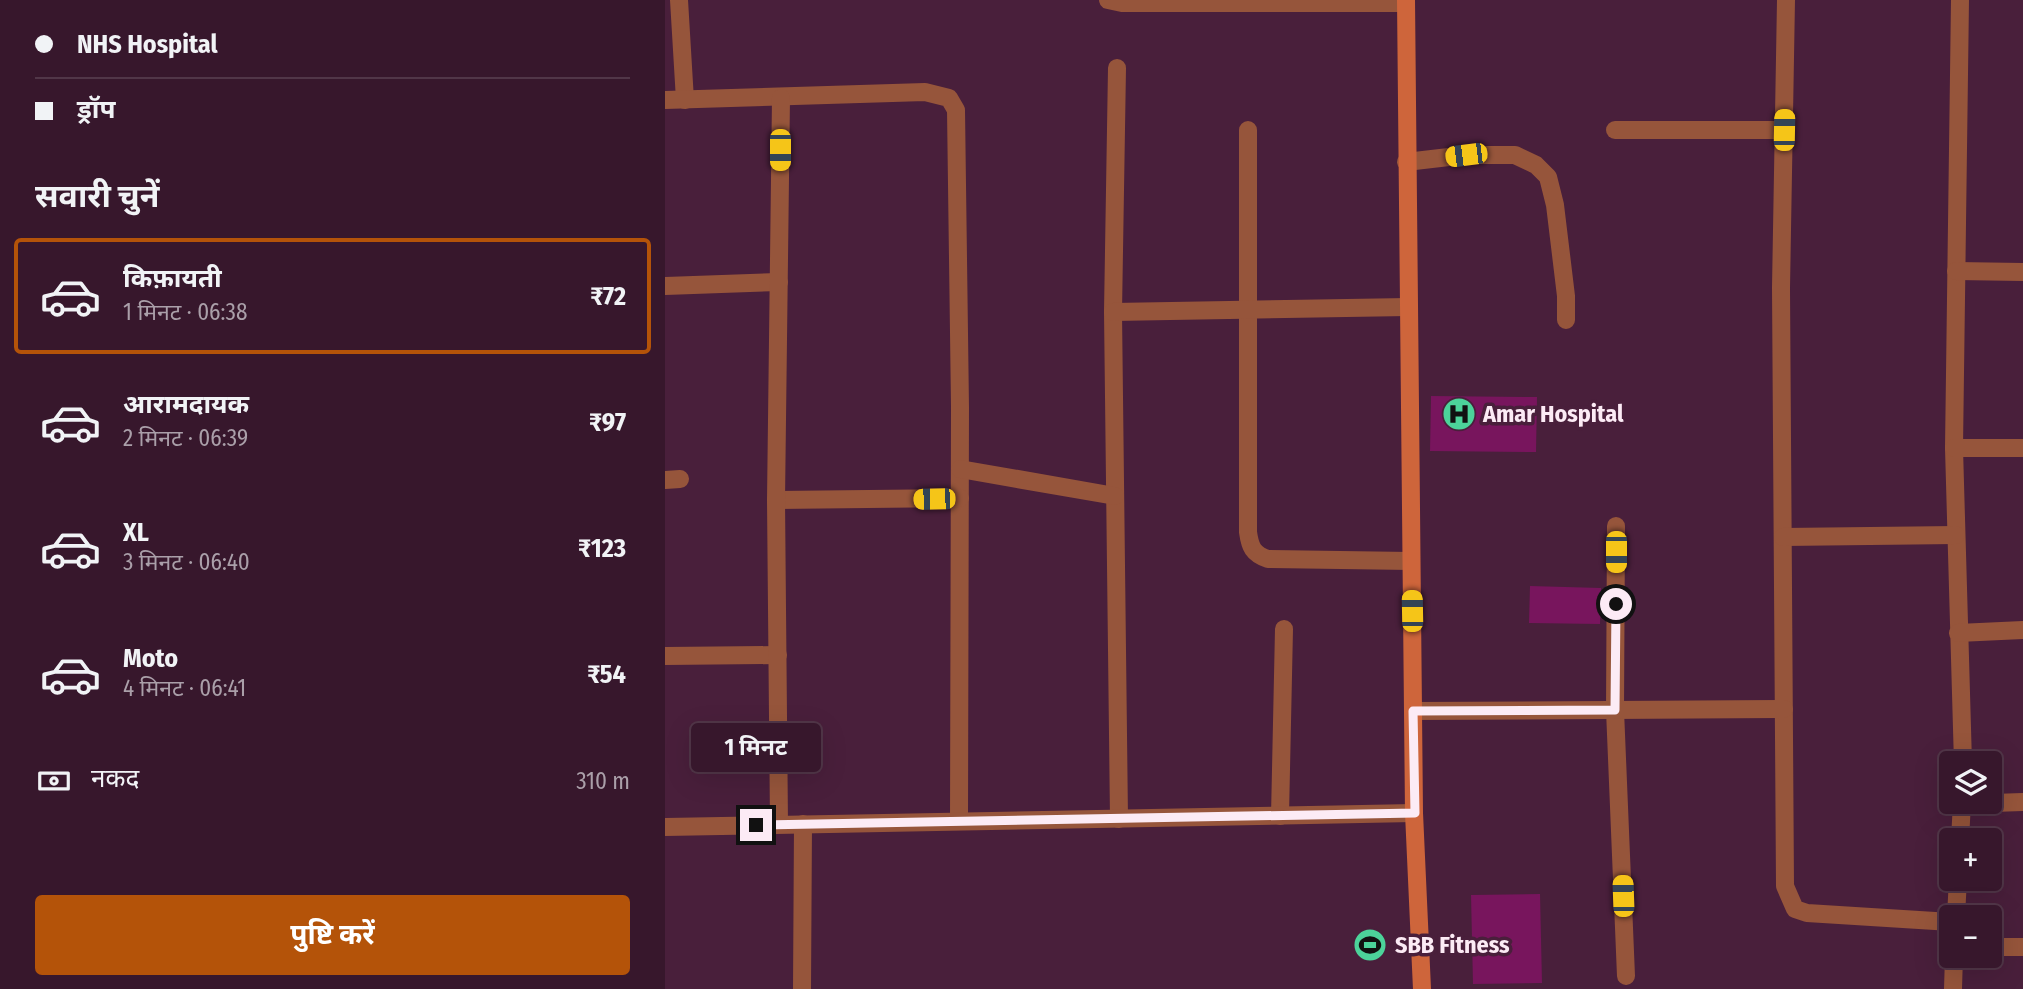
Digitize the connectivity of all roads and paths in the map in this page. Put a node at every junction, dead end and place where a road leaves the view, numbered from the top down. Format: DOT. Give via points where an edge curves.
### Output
graph roads {
  1 [pos="679,0"];
  2 [pos="1108,0"];
  3 [pos="1786,0"];
  4 [pos="1960,0"];
  5 [pos="1206,1"];
  6 [pos="1406,1"];
  7 [pos="1117,68"];
  8 [pos="781,98"];
  9 [pos="665,100"];
  10 [pos="685,100"];
  11 [pos="1248,130"];
  12 [pos="1615,130"];
  13 [pos="1784,130"];
  14 [pos="1406,162"];
  15 [pos="1956,271"];
  16 [pos="2023,272"];
  17 [pos="779,282"];
  18 [pos="665,286"];
  19 [pos="1408,307"];
  20 [pos="1248,309"];
  21 [pos="1114,312"];
  22 [pos="1566,320"];
  23 [pos="1954,448"];
  24 [pos="2023,449"];
  25 [pos="960,469"];
  26 [pos="1115,496"];
  27 [pos="960,498"];
  28 [pos="776,500"];
  29 [pos="1616,526"];
  30 [pos="1956,535"];
  31 [pos="1783,537"];
  32 [pos="1411,561"];
  33 [pos="1284,629"];
  34 [pos="2023,630"];
  35 [pos="1958,633"];
  36 [pos="778,655"];
  37 [pos="665,656"];
  38 [pos="1784,709"];
  39 [pos="1615,710"];
  40 [pos="1413,711"];
  41 [pos="1963,751"];
  42 [pos="2002,802"];
  43 [pos="2023,802"];
  44 [pos="1415,813"];
  45 [pos="1280,816"];
  46 [pos="1119,819"];
  47 [pos="959,821"];
  48 [pos="779,824"];
  49 [pos="803,824"];
  50 [pos="665,827"];
  51 [pos="1939,921"];
  52 [pos="2002,947"];
  53 [pos="2023,947"];
  54 [pos="1954,968"];
  55 [pos="1626,976"];
  56 [pos="802,989"];
  57 [pos="1422,989"];
  58 [pos="1953,989"];
  1 -- 10 [label="street"];
  2 -- 5 [label="street"];
  3 -- 13 [label="street"];
  4 -- 15 [label="street"];
  5 -- 6 [label="street"];
  6 -- 14 [label="street"];
  7 -- 21 [label="street"];
  8 -- 10 [label="street"];
  8 -- 17 [label="street"];
  8 -- 25 [label="street" via="925,92 949,98 956,110"];
  9 -- 10 [label="street"];
  11 -- 20 [label="street"];
  12 -- 13 [label="street"];
  13 -- 31 [label="street"];
  14 -- 19 [label="street"];
  14 -- 22 [label="street" via="1515,155 1536,165 1548,177 1555,205"];
  15 -- 16 [label="street"];
  15 -- 23 [label="street"];
  17 -- 18 [label="street"];
  17 -- 28 [label="street"];
  19 -- 20 [label="street"];
  19 -- 32 [label="street"];
  20 -- 21 [label="street"];
  20 -- 32 [label="street" via="1250,546 1268,559"];
  21 -- 26 [label="street"];
  23 -- 24 [label="street"];
  23 -- 30 [label="street"];
  25 -- 26 [label="street"];
  25 -- 27 [label="street"];
  26 -- 46 [label="street"];
  27 -- 28 [label="street"];
  27 -- 47 [label="street"];
  28 -- 36 [label="street"];
  29 -- 39 [label="street"];
  30 -- 31 [label="street"];
  30 -- 35 [label="street"];
  31 -- 38 [label="street"];
  32 -- 40 [label="street"];
  33 -- 45 [label="street"];
  34 -- 35 [label="street"];
  35 -- 41 [label="street"];
  36 -- 37 [label="street"];
  36 -- 48 [label="street"];
  38 -- 39 [label="street"];
  38 -- 51 [label="street" via="1785,886 1795,909"];
  39 -- 40 [label="street"];
  39 -- 55 [label="street"];
  40 -- 44 [label="street"];
  42 -- 43 [label="street"];
  44 -- 45 [label="street"];
  44 -- 57 [label="street"];
  45 -- 46 [label="street"];
  46 -- 47 [label="street"];
  47 -- 49 [label="street"];
  48 -- 49 [label="street"];
  48 -- 50 [label="street"];
  49 -- 56 [label="street"];
  52 -- 53 [label="street"];
  54 -- 58 [label="street"];
}
